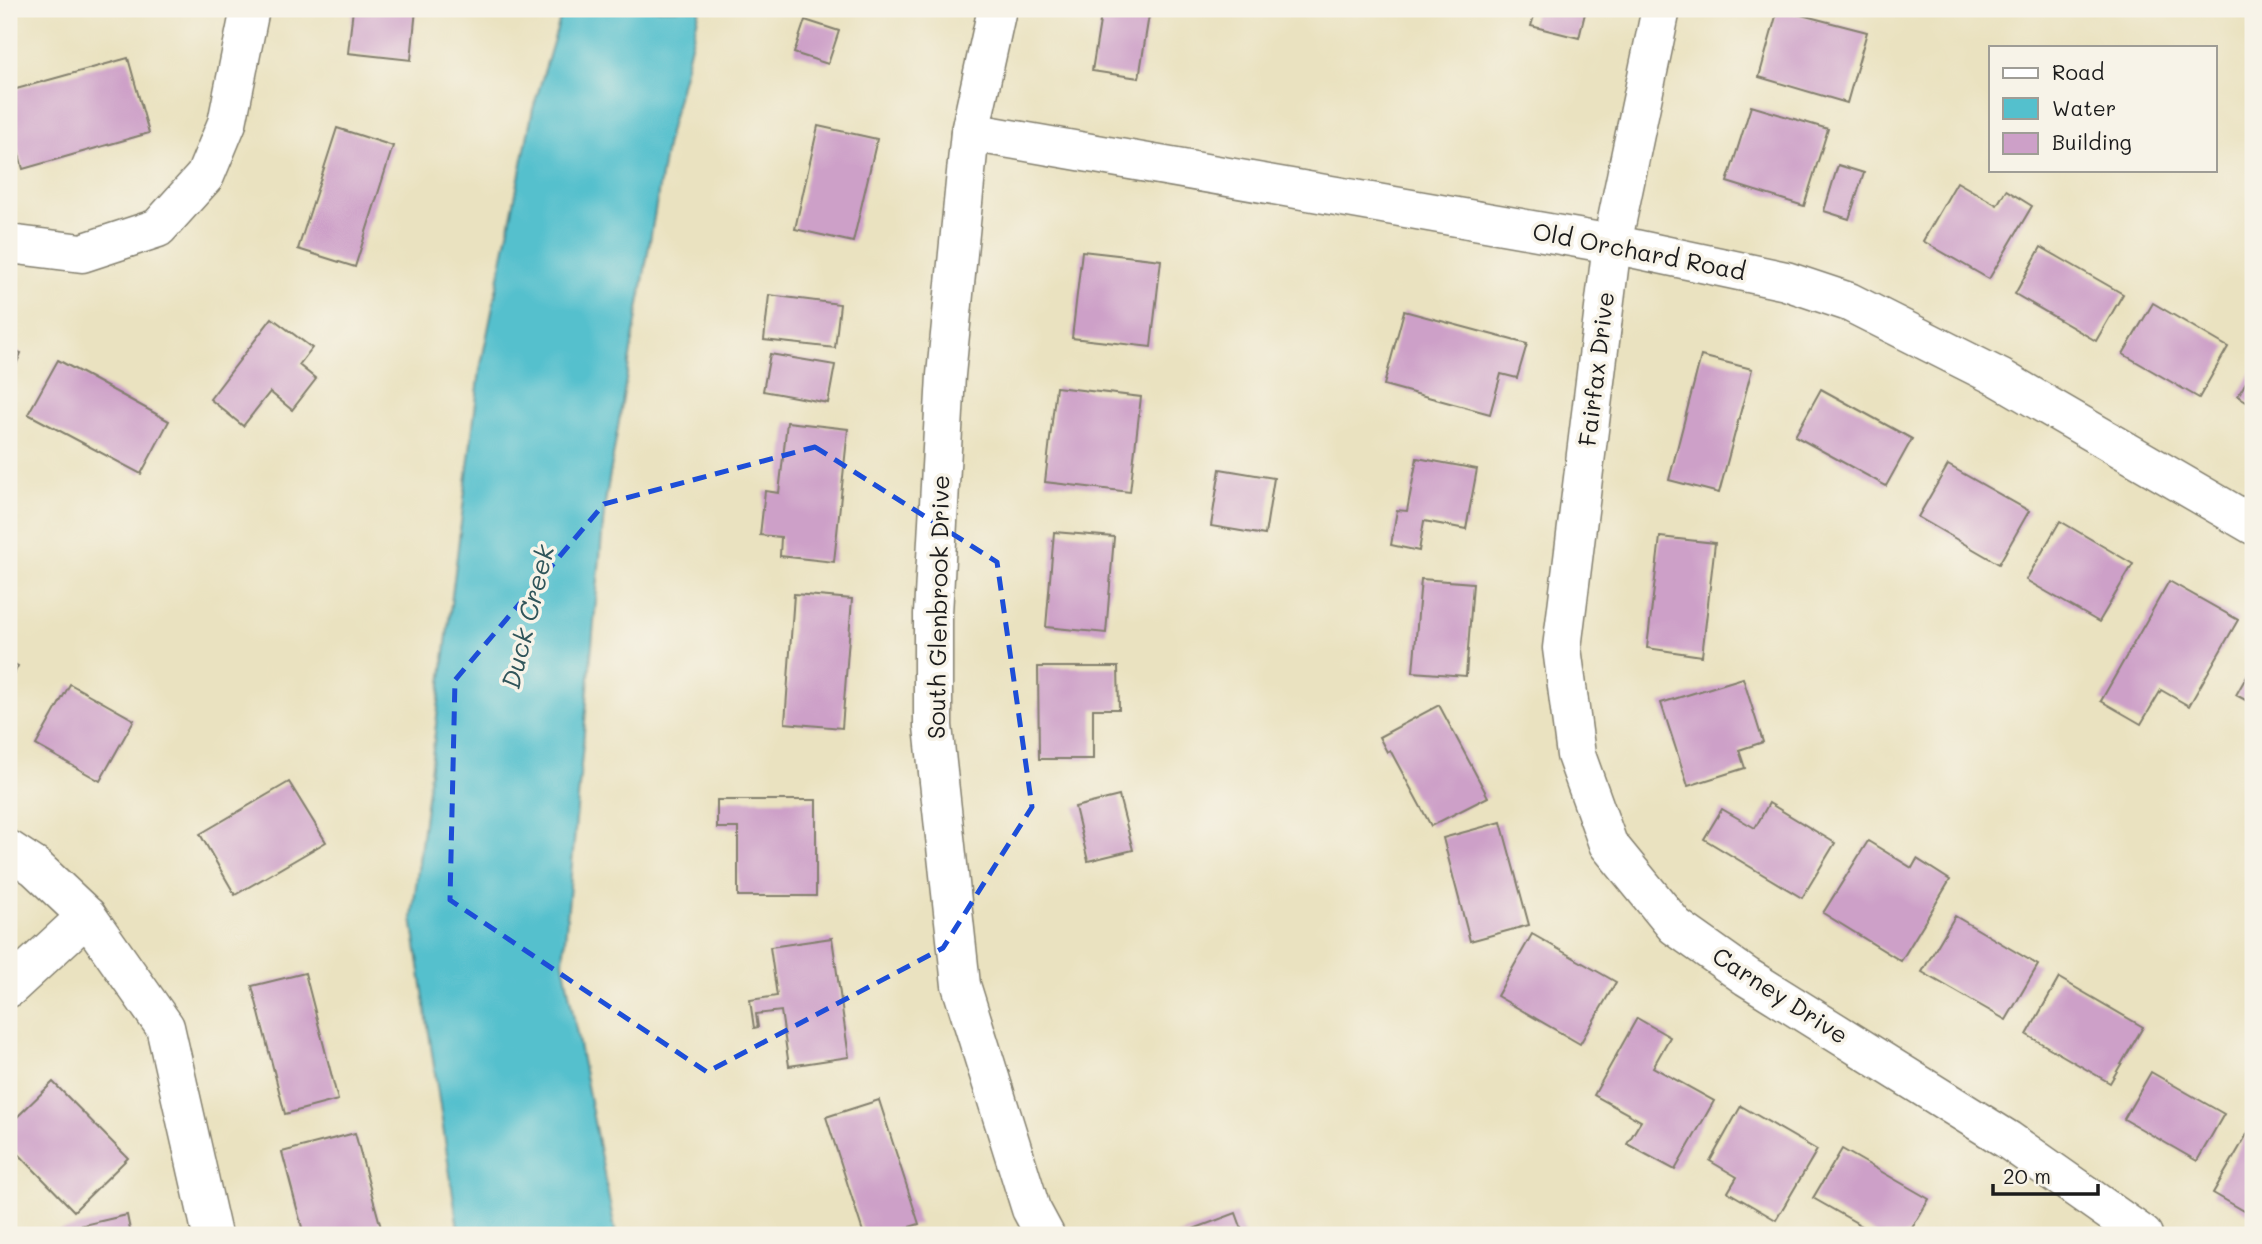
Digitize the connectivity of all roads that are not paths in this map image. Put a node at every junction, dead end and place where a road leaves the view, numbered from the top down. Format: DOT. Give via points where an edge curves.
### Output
graph roads {
  1 [pos="250,9"];
  2 [pos="997,9"];
  3 [pos="1661,9"];
  4 [pos="971,132"];
  5 [pos="9,244"];
  6 [pos="1612,244"];
  7 [pos="2253,525"];
  8 [pos="1562,648"];
  9 [pos="9,850"];
  10 [pos="87,916"];
  11 [pos="9,988"];
  12 [pos="212,1235"];
  13 [pos="1045,1235"];
  14 [pos="2143,1235"];
  1 -- 5 [label="street" via="227,123 205,176 158,228 82,253"];
  2 -- 4 [label="street, South Glenbrook Drive"];
  3 -- 6 [label="street, Fairfax Drive"];
  4 -- 6 [label="street, Old Orchard Road"];
  4 -- 13 [label="street, South Glenbrook Drive" via="946,375 933,614 933,726 961,985 1031,1209"];
  6 -- 7 [label="street, Old Orchard Road" via="1786,281 1849,302 2000,378"];
  6 -- 8 [label="street, Fairfax Drive"];
  8 -- 14 [label="street, Carney Drive" via="1576,755 1608,844 1675,926 1746,977 2008,1140"];
  9 -- 10 [label="street" via="35,867"];
  10 -- 11 [label="street"];
  10 -- 12 [label="street" via="165,1027"];
}
